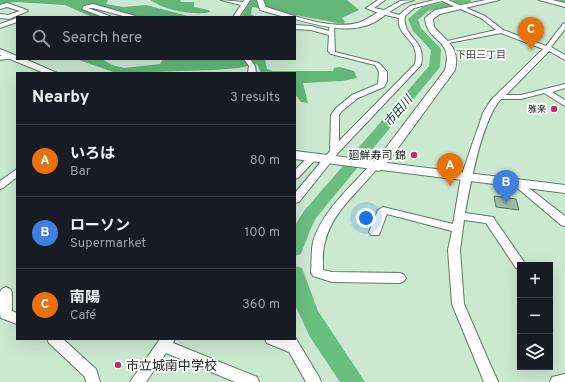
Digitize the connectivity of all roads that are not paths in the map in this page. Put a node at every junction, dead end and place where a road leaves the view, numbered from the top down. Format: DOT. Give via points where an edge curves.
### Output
graph roads {
  1 [pos="224,0"];
  2 [pos="260,0"];
  3 [pos="382,0"];
  4 [pos="411,0"];
  5 [pos="440,0"];
  6 [pos="444,0"];
  7 [pos="496,0"];
  8 [pos="542,0"];
  9 [pos="246,2"];
  10 [pos="565,6"];
  11 [pos="0,7"];
  12 [pos="461,7"];
  13 [pos="383,13"];
  14 [pos="0,15"];
  15 [pos="106,16"];
  16 [pos="129,16"];
  17 [pos="237,16"];
  18 [pos="290,16"];
  19 [pos="402,17"];
  20 [pos="296,18"];
  21 [pos="16,20"];
  22 [pos="565,25"];
  23 [pos="0,26"];
  24 [pos="296,27"];
  25 [pos="332,30"];
  26 [pos="502,31"];
  27 [pos="445,43"];
  28 [pos="547,49"];
  29 [pos="0,52"];
  30 [pos="11,57"];
  31 [pos="0,58"];
  32 [pos="565,58"];
  33 [pos="16,59"];
  34 [pos="19,60"];
  35 [pos="248,60"];
  36 [pos="49,72"];
  37 [pos="252,72"];
  38 [pos="565,86"];
  39 [pos="546,91"];
  40 [pos="500,96"];
  41 [pos="565,104"];
  42 [pos="296,155"];
  43 [pos="331,156"];
  44 [pos="312,158"];
  45 [pos="376,166"];
  46 [pos="16,173"];
  47 [pos="296,175"];
  48 [pos="466,177"];
  49 [pos="518,184"];
  50 [pos="0,186"];
  51 [pos="565,189"];
  52 [pos="296,199"];
  53 [pos="460,216"];
  54 [pos="565,222"];
  55 [pos="458,229"];
  56 [pos="375,232"];
  57 [pos="518,262"];
  58 [pos="400,278"];
  59 [pos="6,292"];
  60 [pos="16,319"];
  61 [pos="55,340"];
  62 [pos="277,340"];
  63 [pos="166,342"];
  64 [pos="291,343"];
  65 [pos="565,381"];
  66 [pos="93,382"];
  67 [pos="137,382"];
  68 [pos="252,382"];
  69 [pos="314,382"];
  70 [pos="491,382"];
  71 [pos="557,382"];
  1 -- 9 [label="street"];
  2 -- 18 [label="street" via="262,8"];
  3 -- 13 [label="street" via="369,8"];
  4 -- 13 [label="street"];
  5 -- 19 [label="street" via="412,7"];
  6 -- 12 [label="street"];
  7 -- 12 [label="street"];
  8 -- 10 [label="street"];
  9 -- 17 [label="street"];
  11 -- 14 [label="street" via="7,5 25,11 9,17"];
  12 -- 26 [label="street" via="483,17"];
  12 -- 27 [label="street" via="438,12 429,18 430,28"];
  13 -- 19 [label="street"];
  13 -- 25 [label="street" via="361,26"];
  15 -- 16 [label="street" via="85,9 93,6"];
  19 -- 43 [label="street" via="403,29 422,54 418,65"];
  20 -- 25 [label="street"];
  21 -- 23 [label="street"];
  22 -- 28 [label="street"];
  24 -- 25 [label="street"];
  25 -- 43 [label="street" via="333,53 377,64 383,72 383,81 381,85 354,97 338,110 335,115"];
  26 -- 27 [label="street"];
  26 -- 28 [label="street"];
  27 -- 45 [label="street" via="453,55 450,70"];
  28 -- 32 [label="street"];
  28 -- 40 [label="street"];
  29 -- 30 [label="street"];
  30 -- 31 [label="street"];
  30 -- 33 [label="street"];
  34 -- 36 [label="street"];
  35 -- 37 [label="street" via="252,66"];
  38 -- 39 [label="street"];
  39 -- 40 [label="street" via="516,98"];
  39 -- 41 [label="street"];
  40 -- 48 [label="street" via="487,114"];
  42 -- 44 [label="street"];
  43 -- 44 [label="street"];
  43 -- 45 [label="street"];
  43 -- 52 [label="street"];
  44 -- 47 [label="street"];
  45 -- 48 [label="street"];
  45 -- 58 [label="street" via="332,216 321,236 318,247 318,273 332,276"];
  46 -- 50 [label="street"];
  48 -- 49 [label="street"];
  48 -- 53 [label="street"];
  49 -- 51 [label="street"];
  49 -- 54 [label="street"];
  53 -- 55 [label="street"];
  53 -- 57 [label="street" via="489,220"];
  55 -- 56 [label="street" via="383,210"];
  55 -- 70 [label="street" via="454,250 458,304"];
  59 -- 60 [label="street" via="6,314"];
  61 -- 66 [label="street" via="91,374"];
  62 -- 64 [label="street"];
  63 -- 67 [label="street"];
  63 -- 68 [label="street"];
  64 -- 69 [label="street"];
  65 -- 71 [label="street"];
}
